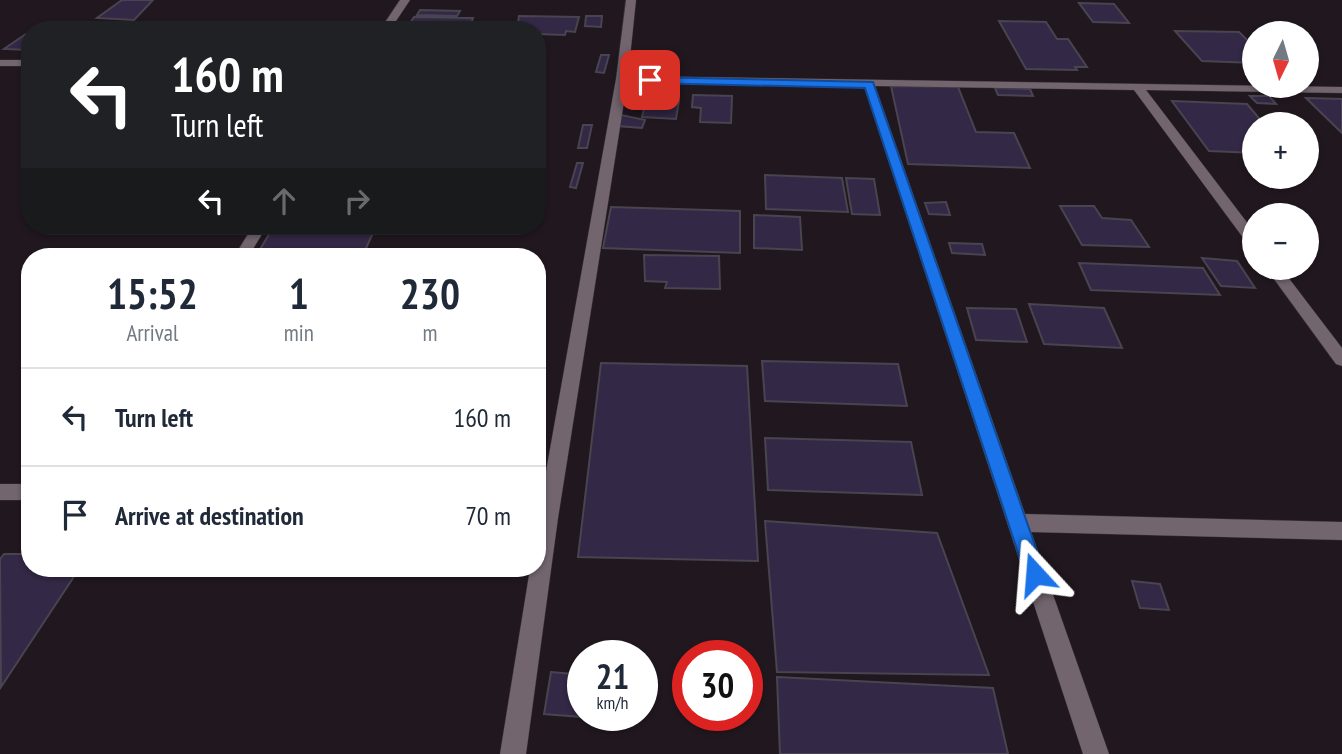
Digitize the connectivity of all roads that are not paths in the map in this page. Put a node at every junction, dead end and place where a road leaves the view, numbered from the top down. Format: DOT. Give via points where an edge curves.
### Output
graph roads {
  1 [pos="405,0"];
  2 [pos="631,0"];
  3 [pos="391,21"];
  4 [pos="0,63"];
  5 [pos="21,63"];
  6 [pos="622,79"];
  7 [pos="869,85"];
  8 [pos="1136,85"];
  9 [pos="1342,90"];
  10 [pos="1242,227"];
  11 [pos="1282,280"];
  12 [pos="1342,360"];
  13 [pos="0,492"];
  14 [pos="21,492"];
  15 [pos="546,501"];
  16 [pos="1017,523"];
  17 [pos="1342,531"];
  18 [pos="536,577"];
  19 [pos="513,754"];
  20 [pos="1096,754"];
  1 -- 3 [label="street"];
  2 -- 6 [label="street"];
  4 -- 5 [label="street"];
  6 -- 7 [label="street"];
  6 -- 15 [label="street"];
  7 -- 8 [label="street"];
  7 -- 16 [label="street"];
  8 -- 9 [label="street"];
  8 -- 10 [label="street"];
  11 -- 12 [label="street"];
  13 -- 14 [label="street"];
  16 -- 17 [label="street"];
  16 -- 20 [label="street"];
  18 -- 19 [label="street"];
}
